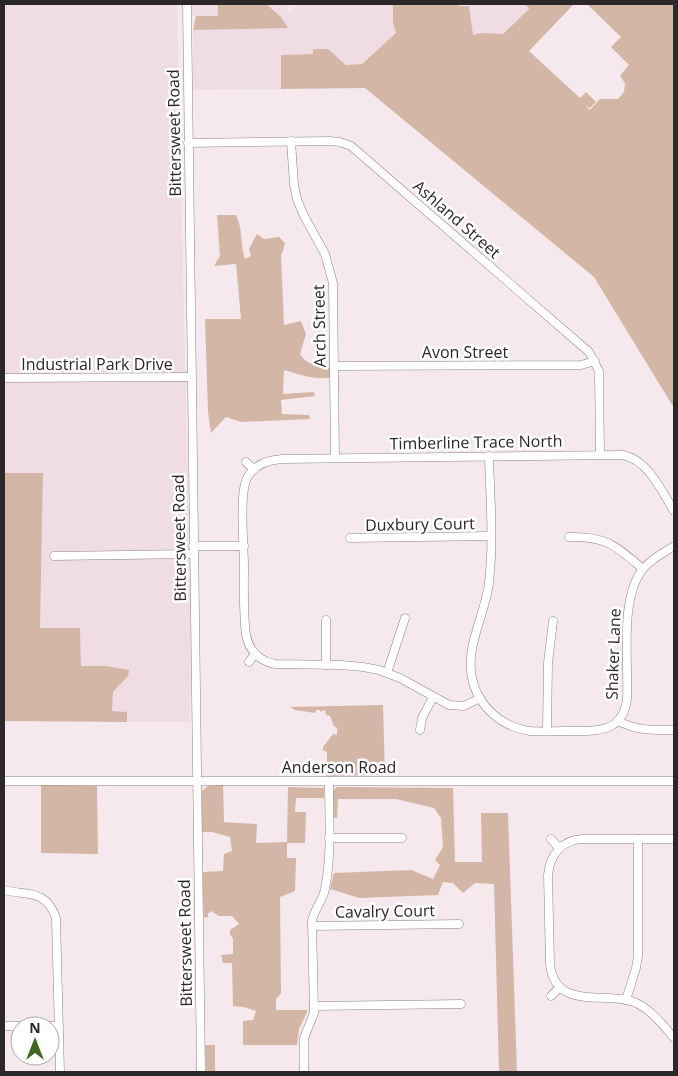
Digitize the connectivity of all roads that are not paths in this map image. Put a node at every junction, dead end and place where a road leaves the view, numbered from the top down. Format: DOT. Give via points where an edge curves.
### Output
graph roads {
  1 [pos="187,4"];
  2 [pos="291,141"];
  3 [pos="188,143"];
  4 [pos="595,361"];
  5 [pos="334,366"];
  6 [pos="191,377"];
  7 [pos="4,378"];
  8 [pos="600,454"];
  9 [pos="489,456"];
  10 [pos="335,458"];
  11 [pos="246,462"];
  12 [pos="254,469"];
  13 [pos="674,511"];
  14 [pos="490,536"];
  15 [pos="570,537"];
  16 [pos="350,538"];
  17 [pos="244,546"];
  18 [pos="674,546"];
  19 [pos="193,550"];
  20 [pos="54,556"];
  21 [pos="643,569"];
  22 [pos="405,618"];
  23 [pos="326,620"];
  24 [pos="553,621"];
  25 [pos="255,654"];
  26 [pos="249,662"];
  27 [pos="326,665"];
  28 [pos="387,673"];
  29 [pos="434,698"];
  30 [pos="480,698"];
  31 [pos="618,721"];
  32 [pos="420,730"];
  33 [pos="674,730"];
  34 [pos="547,731"];
  35 [pos="4,781"];
  36 [pos="197,781"];
  37 [pos="329,781"];
  38 [pos="674,781"];
  39 [pos="329,838"];
  40 [pos="402,838"];
  41 [pos="551,839"];
  42 [pos="638,839"];
  43 [pos="674,839"];
  44 [pos="560,848"];
  45 [pos="4,890"];
  46 [pos="459,924"];
  47 [pos="312,926"];
  48 [pos="560,987"];
  49 [pos="551,996"];
  50 [pos="626,1000"];
  51 [pos="461,1004"];
  52 [pos="314,1006"];
  53 [pos="59,1016"];
  54 [pos="674,1038"];
  55 [pos="201,1072"];
  56 [pos="304,1072"];
  1 -- 3 [label="street, Bittersweet Road"];
  2 -- 3 [label="street, Ashland Street"];
  2 -- 4 [label="street, Ashland Street" via="335,141 351,146 583,345"];
  2 -- 5 [label="street, Arch Street" via="297,200 325,254 332,276"];
  3 -- 6 [label="street, Bittersweet Road"];
  4 -- 5 [label="street, Avon Street" via="581,365"];
  4 -- 8 [label="street, Ashland Street" via="599,376"];
  5 -- 10 [label="street, Arch Street"];
  6 -- 7 [label="street, Industrial Park Drive"];
  6 -- 19 [label="street, Bittersweet Road"];
  8 -- 9 [label="street, Timberline Trace North"];
  8 -- 13 [label="street, Timberline Trace North" via="623,454 637,460"];
  9 -- 10 [label="street, Timberline Trace North"];
  9 -- 14 [label="street"];
  10 -- 12 [label="street, Timberline Trace North" via="273,459"];
  11 -- 12 [label="street"];
  12 -- 17 [label="street" via="244,489"];
  14 -- 16 [label="street, Duxbury Court"];
  14 -- 30 [label="street" via="489,583 470,661 472,678"];
  15 -- 21 [label="street" via="607,542"];
  17 -- 19 [label="street"];
  17 -- 25 [label="street" via="245,631"];
  18 -- 21 [label="street, Shaker Lane"];
  19 -- 20 [label="street"];
  19 -- 36 [label="street, Bittersweet Road"];
  21 -- 31 [label="street, Shaker Lane" via="630,598 627,699"];
  22 -- 28 [label="street"];
  23 -- 27 [label="street"];
  24 -- 34 [label="street" via="548,663"];
  25 -- 26 [label="street"];
  25 -- 27 [label="street" via="275,664"];
  27 -- 28 [label="street" via="363,667"];
  28 -- 29 [label="street"];
  29 -- 30 [label="street" via="456,706 467,705"];
  29 -- 32 [label="street" via="422,718"];
  30 -- 34 [label="street" via="493,715 505,723"];
  31 -- 33 [label="street" via="641,730"];
  31 -- 34 [label="street" via="606,729 595,731"];
  35 -- 36 [label="street, Anderson Road"];
  36 -- 37 [label="street, Anderson Road"];
  36 -- 55 [label="street, Bittersweet Road"];
  37 -- 38 [label="street, Anderson Road"];
  37 -- 39 [label="street"];
  39 -- 40 [label="street"];
  39 -- 47 [label="street" via="325,891 314,913"];
  41 -- 44 [label="street"];
  42 -- 43 [label="street"];
  42 -- 44 [label="street" via="577,840"];
  42 -- 50 [label="street" via="638,956"];
  44 -- 48 [label="street" via="550,862 548,875 550,964 552,975"];
  45 -- 53 [label="street" via="30,893 51,902 57,925"];
  46 -- 47 [label="street, Cavalry Court"];
  47 -- 52 [label="street"];
  48 -- 49 [label="street"];
  48 -- 50 [label="street" via="577,997"];
  50 -- 54 [label="street" via="652,1013"];
  51 -- 52 [label="street"];
  52 -- 56 [label="street" via="313,1019 304,1038"];
}
